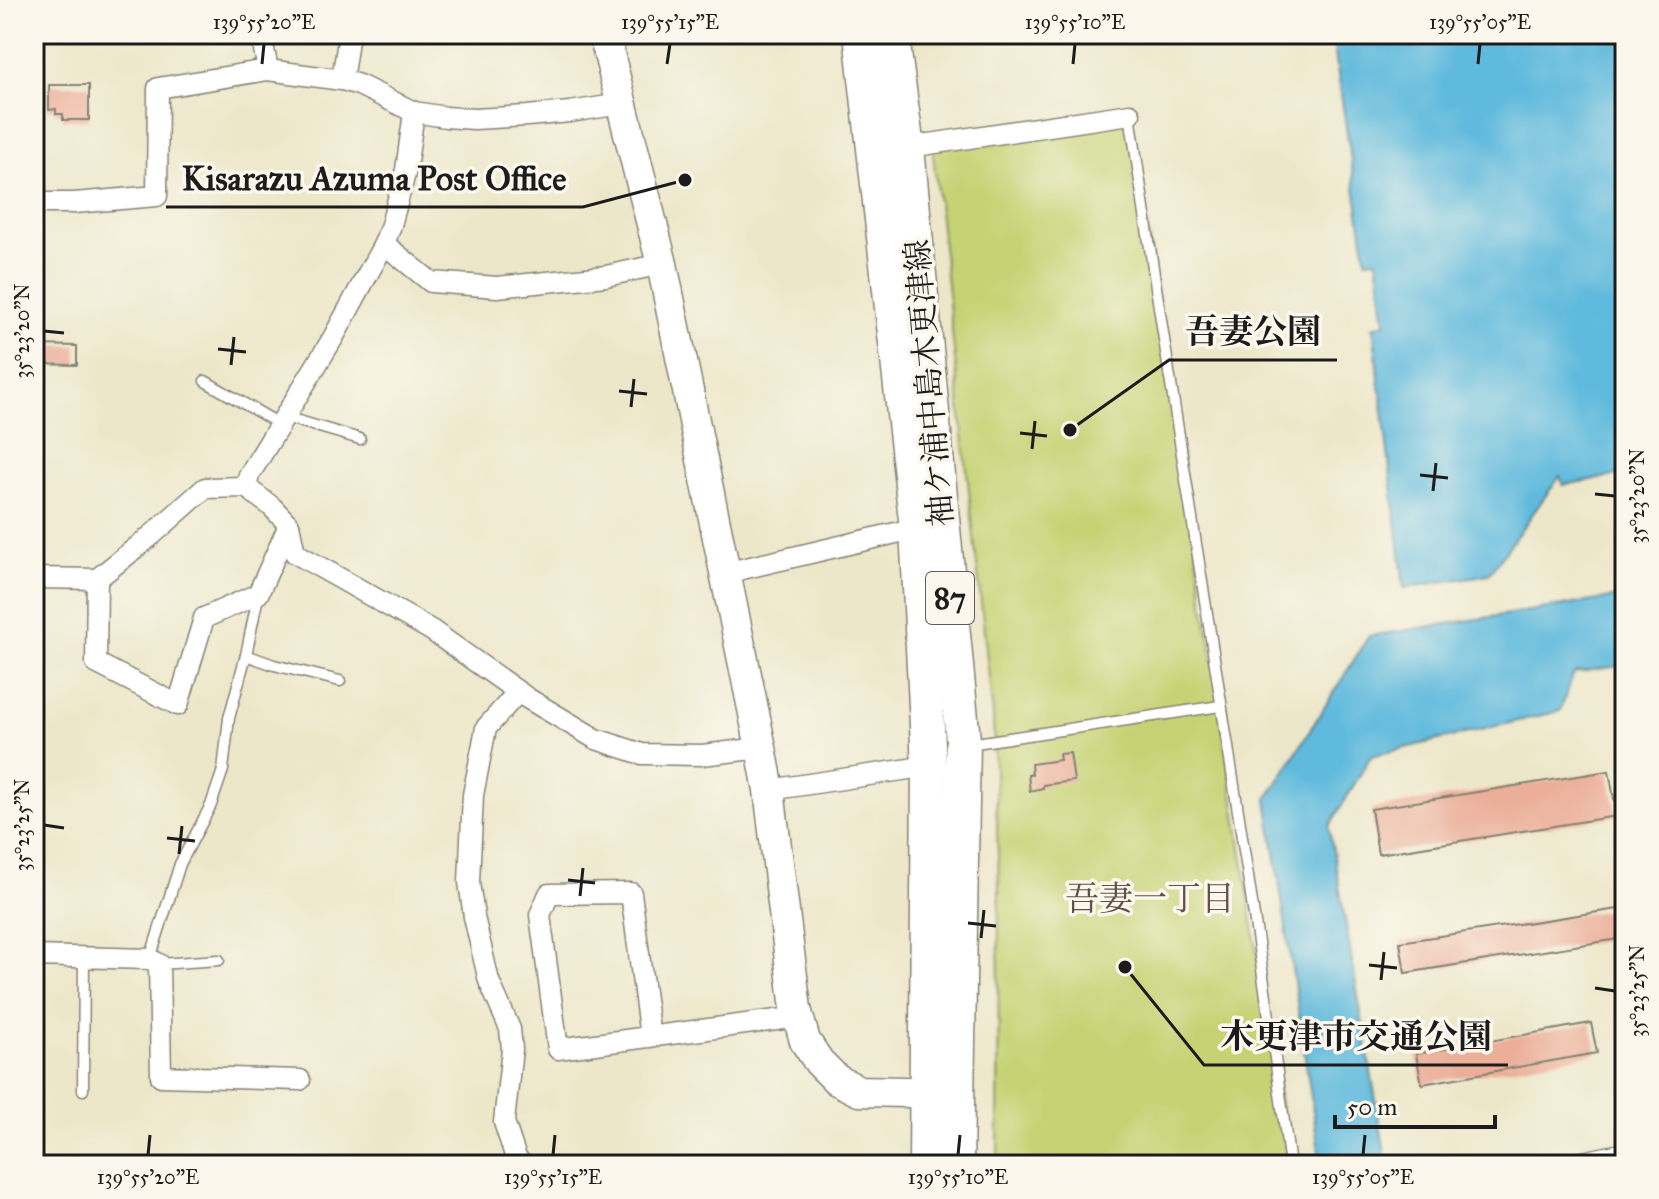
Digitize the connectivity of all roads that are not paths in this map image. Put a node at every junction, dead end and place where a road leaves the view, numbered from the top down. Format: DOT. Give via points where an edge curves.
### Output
graph roads {
  1 [pos="261,34"];
  2 [pos="349,34"];
  3 [pos="604,34"];
  4 [pos="861,34"];
  5 [pos="893,34"];
  6 [pos="268,70"];
  7 [pos="342,80"];
  8 [pos="621,104"];
  9 [pos="414,112"];
  10 [pos="1130,114"];
  11 [pos="891,150"];
  12 [pos="34,203"];
  13 [pos="384,244"];
  14 [pos="662,264"];
  15 [pos="205,381"];
  16 [pos="283,421"];
  17 [pos="360,439"];
  18 [pos="246,487"];
  19 [pos="289,525"];
  20 [pos="917,528"];
  21 [pos="725,573"];
  22 [pos="34,578"];
  23 [pos="97,579"];
  24 [pos="258,594"];
  25 [pos="246,655"];
  26 [pos="340,681"];
  27 [pos="518,692"];
  28 [pos="1220,706"];
  29 [pos="962,745"];
  30 [pos="761,748"];
  31 [pos="929,766"];
  32 [pos="769,790"];
  33 [pos="34,956"];
  34 [pos="84,956"];
  35 [pos="219,960"];
  36 [pos="154,962"];
  37 [pos="799,1017"];
  38 [pos="650,1037"];
  39 [pos="300,1080"];
  40 [pos="83,1090"];
  41 [pos="942,1092"];
  42 [pos="1625,1148"];
  43 [pos="523,1165"];
  44 [pos="926,1165"];
  45 [pos="956,1165"];
  46 [pos="1290,1165"];
  47 [pos="1556,1165"];
  1 -- 6 [label="street"];
  2 -- 7 [label="street"];
  3 -- 8 [label="street"];
  4 -- 11 [label="main road, 袖ケ浦中島木更津線 / 87"];
  5 -- 11 [label="main road, 袖ケ浦中島木更津線 / 87"];
  6 -- 7 [label="street"];
  6 -- 12 [label="street" via="158,88 157,196"];
  7 -- 9 [label="street"];
  8 -- 9 [label="street" via="474,119"];
  8 -- 14 [label="street"];
  9 -- 13 [label="street" via="406,170"];
  10 -- 11 [label="street"];
  10 -- 28 [label="lane"];
  11 -- 20 [label="main road, 袖ケ浦中島木更津線 / 87"];
  11 -- 29 [label="main road, 袖ケ浦中島木更津線 / 87"];
  13 -- 14 [label="street" via="431,282 497,287 606,276"];
  13 -- 16 [label="street"];
  14 -- 21 [label="street"];
  15 -- 16 [label="lane"];
  16 -- 17 [label="lane"];
  16 -- 18 [label="street"];
  18 -- 19 [label="street"];
  18 -- 23 [label="street" via="205,488"];
  19 -- 24 [label="street"];
  19 -- 27 [label="street" via="295,553 431,630"];
  20 -- 21 [label="street"];
  20 -- 31 [label="main road, 袖ケ浦中島木更津線 / 87"];
  21 -- 30 [label="street"];
  22 -- 23 [label="street"];
  23 -- 24 [label="street" via="96,663 178,705 204,618"];
  24 -- 25 [label="lane"];
  25 -- 26 [label="lane"];
  25 -- 36 [label="lane" via="229,718 223,770 180,864"];
  27 -- 30 [label="street" via="596,739 642,754 702,755"];
  27 -- 43 [label="street" via="486,728 473,795 469,882 489,981 510,1029 504,1122"];
  28 -- 29 [label="lane"];
  28 -- 46 [label="lane"];
  29 -- 41 [label="main road, 袖ケ浦中島木更津線 / 87"];
  30 -- 32 [label="street"];
  31 -- 32 [label="street"];
  31 -- 41 [label="main road, 袖ケ浦中島木更津線 / 87"];
  32 -- 37 [label="street"];
  33 -- 34 [label="street"];
  34 -- 36 [label="street"];
  34 -- 40 [label="lane"];
  35 -- 36 [label="lane"];
  36 -- 39 [label="street" via="161,1076"];
  37 -- 38 [label="street"];
  37 -- 41 [label="street" via="805,1041 837,1080 859,1091"];
  38 -- 38 [label="street" via="558,1049 540,915 549,894 631,893"];
  41 -- 44 [label="main road, 袖ケ浦中島木更津線 / 87"];
  41 -- 45 [label="main road, 袖ケ浦中島木更津線 / 87"];
  42 -- 47 [label="lane"];
}
